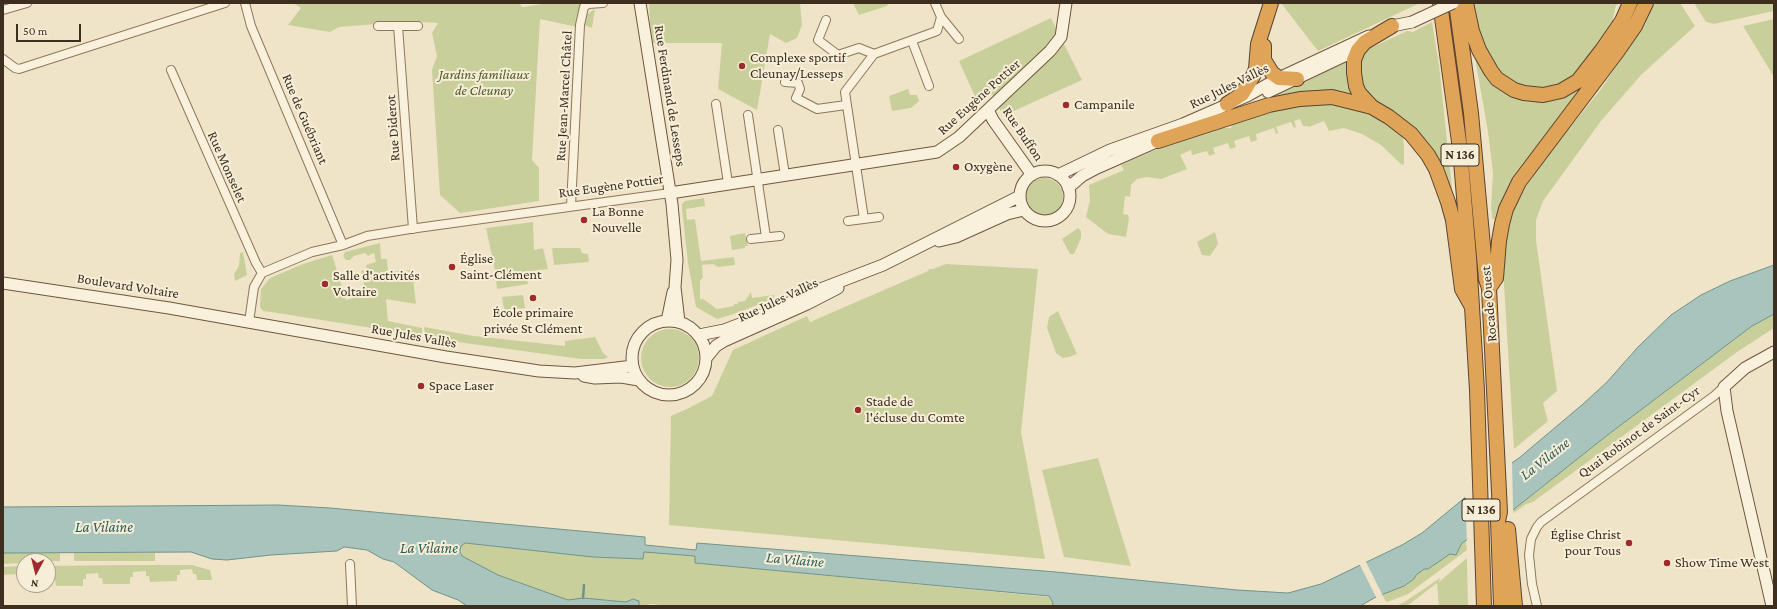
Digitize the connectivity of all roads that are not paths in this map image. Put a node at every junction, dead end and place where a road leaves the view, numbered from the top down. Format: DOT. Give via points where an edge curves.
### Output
graph roads {
  1 [pos="27,3"];
  2 [pos="225,3"];
  3 [pos="245,3"];
  4 [pos="603,3"];
  5 [pos="640,3"];
  6 [pos="935,3"];
  7 [pos="1066,3"];
  8 [pos="1270,3"];
  9 [pos="1274,3"];
  10 [pos="1440,3"];
  11 [pos="1455,3"];
  12 [pos="1466,3"];
  13 [pos="1630,3"];
  14 [pos="1646,3"];
  15 [pos="3,10"];
  16 [pos="941,17"];
  17 [pos="826,20"];
  18 [pos="1412,22"];
  19 [pos="378,26"];
  20 [pos="398,26"];
  21 [pos="418,26"];
  22 [pos="1392,26"];
  23 [pos="959,39"];
  24 [pos="912,41"];
  25 [pos="1358,50"];
  26 [pos="874,54"];
  27 [pos="3,59"];
  28 [pos="171,70"];
  29 [pos="1279,78"];
  30 [pos="1297,79"];
  31 [pos="785,82"];
  32 [pos="929,86"];
  33 [pos="716,104"];
  34 [pos="846,104"];
  35 [pos="1227,104"];
  36 [pos="1372,107"];
  37 [pos="988,110"];
  38 [pos="748,115"];
  39 [pos="778,130"];
  40 [pos="1158,141"];
  41 [pos="854,165"];
  42 [pos="784,175"];
  43 [pos="1032,175"];
  44 [pos="1058,175"];
  45 [pos="757,179"];
  46 [pos="728,183"];
  47 [pos="1068,188"];
  48 [pos="670,193"];
  49 [pos="1020,196"];
  50 [pos="571,206"];
  51 [pos="1024,210"];
  52 [pos="879,217"];
  53 [pos="864,219"];
  54 [pos="848,221"];
  55 [pos="414,229"];
  56 [pos="780,236"];
  57 [pos="766,237"];
  58 [pos="751,239"];
  59 [pos="929,243"];
  60 [pos="343,245"];
  61 [pos="262,273"];
  62 [pos="865,273"];
  63 [pos="3,283"];
  64 [pos="676,287"];
  65 [pos="1489,288"];
  66 [pos="1473,309"];
  67 [pos="667,321"];
  68 [pos="249,322"];
  69 [pos="679,322"];
  70 [pos="699,335"];
  71 [pos="1774,352"];
  72 [pos="707,357"];
  73 [pos="633,366"];
  74 [pos="576,373"];
  75 [pos="639,380"];
  76 [pos="1724,387"];
  77 [pos="1504,539"];
  78 [pos="350,564"];
  79 [pos="352,606"];
  80 [pos="1484,606"];
  81 [pos="1501,606"];
  82 [pos="1516,606"];
  83 [pos="1537,606"];
  84 [pos="1772,606"];
  1 -- 15 [label="street"];
  2 -- 27 [label="street" via="19,68 14,68"];
  3 -- 60 [label="street, Rue de Guébriant" via="251,26"];
  4 -- 50 [label="street, Rue Jean-Marcel Châtel" via="588,4 584,7 580,25"];
  5 -- 48 [label="main road, Rue Ferdinand de Lesseps"];
  6 -- 16 [label="street"];
  7 -- 37 [label="main road, Rue Eugène Pottier" via="1061,37 1046,55"];
  8 -- 35 [label="highway" via="1258,44 1253,76 1242,94"];
  9 -- 29 [label="highway" via="1263,52 1267,67"];
  10 -- 66 [label="highway, Rocade Ouest / N 136" via="1460,149"];
  11 -- 18 [label="main road, Rue Jules Vallès, bridge"];
  11 -- 65 [label="highway, Rocade Ouest / N 136" via="1472,112 1486,279"];
  12 -- 13 [label="highway" via="1479,50 1497,79 1514,90 1543,95 1561,91 1578,82 1622,21"];
  14 -- 65 [label="highway" via="1617,52 1519,182 1506,209 1498,247 1496,278"];
  16 -- 23 [label="street"];
  16 -- 24 [label="street" via="937,31"];
  17 -- 26 [label="street" via="818,40 838,55 859,48"];
  18 -- 22 [label="main road, Rue Jules Vallès"];
  18 -- 25 [label="main road, Rue Jules Vallès"];
  19 -- 20 [label="street"];
  20 -- 21 [label="street"];
  20 -- 55 [label="street, Rue Diderot"];
  22 -- 25 [label="highway" via="1365,42"];
  22 -- 29 [label="main road, Rue Jules Vallès"];
  24 -- 26 [label="street"];
  24 -- 32 [label="street"];
  25 -- 30 [label="main road, Rue Jules Vallès"];
  25 -- 36 [label="highway" via="1354,67 1356,86"];
  26 -- 34 [label="street" via="845,92"];
  28 -- 61 [label="street, Rue Monselet"];
  29 -- 30 [label="highway"];
  29 -- 35 [label="main road, Rue Jules Vallès"];
  30 -- 40 [label="main road, Rue Jules Vallès"];
  31 -- 34 [label="street" via="798,83 800,89 796,98 817,109"];
  33 -- 46 [label="street"];
  34 -- 41 [label="street"];
  35 -- 44 [label="main road, Rue Jules Vallès" via="1183,124 1110,150"];
  36 -- 40 [label="highway" via="1332,98 1300,99 1246,112"];
  36 -- 66 [label="highway" via="1411,134 1436,169 1453,220 1462,289"];
  37 -- 41 [label="main road, Rue Eugène Pottier" via="959,137 937,152"];
  37 -- 43 [label="main road, Rue Buffon"];
  38 -- 45 [label="street"];
  39 -- 42 [label="street"];
  40 -- 47 [label="main road, Rue Jules Vallès" via="1097,168"];
  41 -- 42 [label="main road, Rue Eugène Pottier"];
  41 -- 53 [label="street"];
  42 -- 45 [label="main road, Rue Eugène Pottier"];
  43 -- 44 [label="main road" via="1048,172"];
  43 -- 49 [label="main road" via="1024,183"];
  44 -- 47 [label="main road"];
  45 -- 46 [label="main road, Rue Eugène Pottier"];
  45 -- 57 [label="street"];
  46 -- 48 [label="main road, Rue Eugène Pottier"];
  47 -- 51 [label="main road" via="1068,205 1055,219 1036,220"];
  48 -- 50 [label="street, Rue Eugène Pottier"];
  48 -- 64 [label="main road, Rue Ferdinand de Lesseps" via="677,260"];
  49 -- 51 [label="main road"];
  49 -- 59 [label="main road, Rue Jules Vallès"];
  50 -- 55 [label="street, Rue Eugène Pottier"];
  51 -- 59 [label="main road, Rue Jules Vallès" via="1007,214 956,237"];
  52 -- 53 [label="street"];
  53 -- 54 [label="street"];
  55 -- 60 [label="street, Rue Eugène Pottier" via="367,236"];
  56 -- 57 [label="street"];
  57 -- 58 [label="street"];
  59 -- 62 [label="main road, Rue Jules Vallès"];
  60 -- 61 [label="street, Rue Eugène Pottier" via="312,252"];
  61 -- 68 [label="street" via="254,287"];
  62 -- 70 [label="main road, Rue Jules Vallès" via="818,290 748,322"];
  62 -- 72 [label="main road, Rue Jules Vallès" via="820,298 724,341"];
  63 -- 68 [label="main road, Boulevard Voltaire"];
  64 -- 67 [label="main road"];
  64 -- 69 [label="main road"];
  65 -- 77 [label="highway, Rocade Ouest / N 136" via="1498,450 1498,521"];
  66 -- 80 [label="highway, Rocade Ouest / N 136"];
  67 -- 69 [label="main road"];
  67 -- 73 [label="main road" via="653,324 641,334 634,347"];
  68 -- 74 [label="main road, Rue Jules Vallès" via="446,357"];
  69 -- 70 [label="main road" via="689,326"];
  70 -- 72 [label="main road"];
  71 -- 76 [label="main road, Quai Robinot de Saint-Cyr" via="1745,368"];
  72 -- 75 [label="main road" via="700,379 682,393 657,394"];
  73 -- 74 [label="main road, Rue Jules Vallès"];
  73 -- 75 [label="main road"];
  74 -- 75 [label="main road, Rue Jules Vallès" via="594,378 621,377"];
  76 -- 83 [label="street, Quai Robinot de Saint-Cyr" via="1541,522 1533,534 1530,545 1530,565"];
  76 -- 84 [label="main road" via="1727,411"];
  77 -- 81 [label="highway, Rocade Ouest / N 136"];
  77 -- 82 [label="highway"];
  78 -- 79 [label="street"];
}
